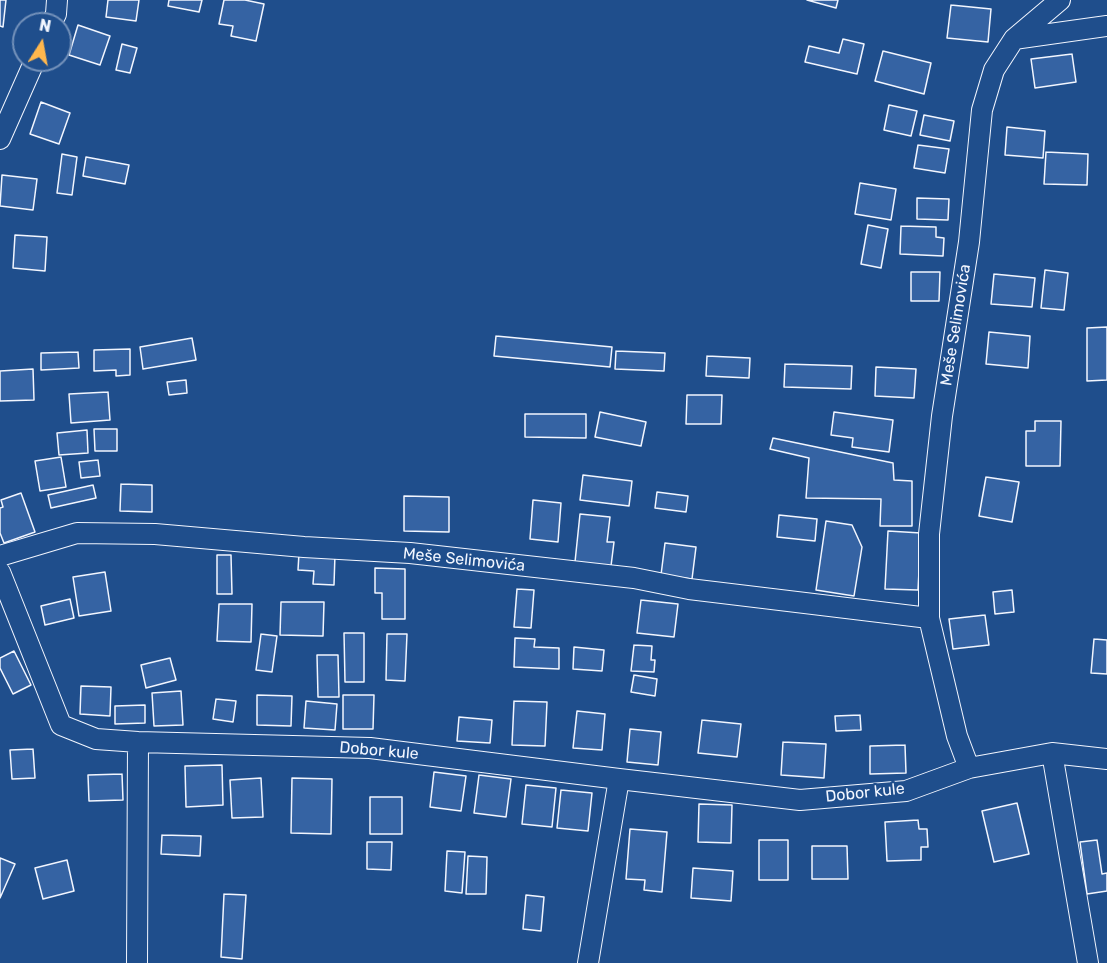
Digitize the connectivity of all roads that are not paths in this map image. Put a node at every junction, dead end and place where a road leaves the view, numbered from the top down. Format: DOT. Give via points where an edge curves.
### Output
graph roads {
  1 [pos="1060,0"];
  2 [pos="1107,26"];
  3 [pos="1014,39"];
  4 [pos="30,72"];
  5 [pos="0,139"];
  6 [pos="0,556"];
  7 [pos="0,572"];
  8 [pos="929,618"];
  9 [pos="138,742"];
  10 [pos="1052,753"];
  11 [pos="1107,759"];
  12 [pos="969,768"];
  13 [pos="619,779"];
  14 [pos="137,963"];
  15 [pos="588,963"];
  16 [pos="1088,963"];
  1 -- 3 [label="street, Meše Selimovića"];
  2 -- 3 [label="street"];
  3 -- 8 [label="street, Meše Selimovića" via="994,70 982,110 969,242 942,416 931,522"];
  4 -- 5 [label="street"];
  6 -- 8 [label="street, Meše Selimovića" via="77,533 155,534 410,553 634,578 689,589"];
  7 -- 9 [label="street, Dobor kule" via="61,725 96,739"];
  8 -- 12 [label="street, Meše Selimovića" via="957,736"];
  9 -- 13 [label="street, Dobor kule" via="370,748"];
  9 -- 14 [label="street"];
  10 -- 11 [label="street, Dobor kule"];
  10 -- 12 [label="street, Dobor kule"];
  10 -- 16 [label="street"];
  12 -- 13 [label="street, Dobor kule" via="906,791 800,800"];
  13 -- 15 [label="street"];
}
